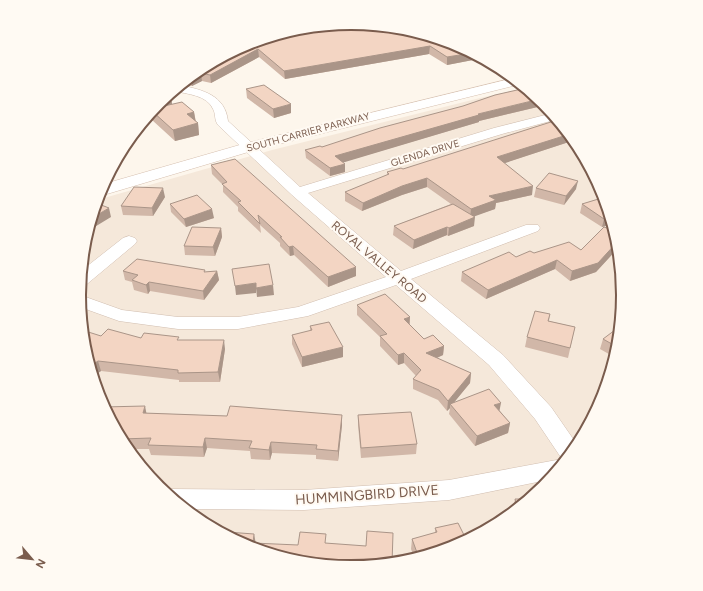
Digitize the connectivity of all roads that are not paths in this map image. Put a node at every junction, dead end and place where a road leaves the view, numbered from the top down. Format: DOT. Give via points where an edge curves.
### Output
graph roads {
  1 [pos="502,77"];
  2 [pos="510,83"];
  3 [pos="184,90"];
  4 [pos="549,118"];
  5 [pos="246,144"];
  6 [pos="116,173"];
  7 [pos="109,187"];
  8 [pos="297,192"];
  9 [pos="532,228"];
  10 [pos="129,241"];
  11 [pos="87,274"];
  12 [pos="399,278"];
  13 [pos="86,303"];
  14 [pos="568,449"];
  15 [pos="552,470"];
  16 [pos="180,498"];
  1 -- 5 [label="main road, SOUTH CARRIER PARKWAY" via="387,103"];
  2 -- 5 [label="main road, SOUTH CARRIER PARKWAY"];
  3 -- 5 [label="street, ROYAL VALLEY ROAD" via="210,98 216,103 222,113 222,122"];
  4 -- 8 [label="street, GLENDA DRIVE"];
  5 -- 6 [label="main road, SOUTH CARRIER PARKWAY"];
  5 -- 7 [label="main road, SOUTH CARRIER PARKWAY"];
  5 -- 8 [label="street, ROYAL VALLEY ROAD"];
  8 -- 12 [label="street, ROYAL VALLEY ROAD"];
  9 -- 12 [label="street"];
  10 -- 11 [label="street"];
  12 -- 13 [label="street" via="301,312 238,323 171,322 119,315"];
  12 -- 14 [label="street, ROYAL VALLEY ROAD" via="496,360 543,413"];
  15 -- 16 [label="street, HUMMINGBIRD DRIVE" via="441,490 304,500"];
}
